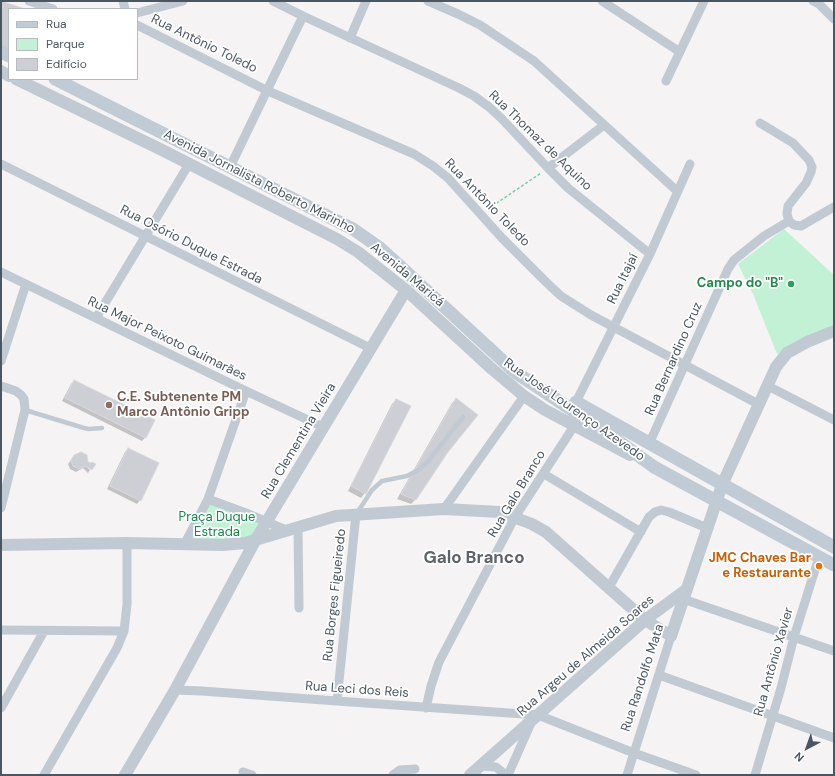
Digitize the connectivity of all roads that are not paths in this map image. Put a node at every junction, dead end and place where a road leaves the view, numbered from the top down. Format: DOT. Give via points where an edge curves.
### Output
graph roads {
  1 [pos="29,1"];
  2 [pos="183,1"];
  3 [pos="273,1"];
  4 [pos="366,1"];
  5 [pos="428,1"];
  6 [pos="602,1"];
  7 [pos="704,1"];
  8 [pos="819,2"];
  9 [pos="50,8"];
  10 [pos="138,14"];
  11 [pos="303,16"];
  12 [pos="834,19"];
  13 [pos="138,25"];
  14 [pos="350,38"];
  15 [pos="680,52"];
  16 [pos="18,80"];
  17 [pos="57,80"];
  18 [pos="666,81"];
  19 [pos="268,90"];
  20 [pos="760,123"];
  21 [pos="604,125"];
  22 [pos="1,164"];
  23 [pos="188,164"];
  24 [pos="690,164"];
  25 [pos="230,167"];
  26 [pos="548,168"];
  27 [pos="677,191"];
  28 [pos="834,207"];
  29 [pos="789,221"];
  30 [pos="144,236"];
  31 [pos="650,254"];
  32 [pos="1,272"];
  33 [pos="26,284"];
  34 [pos="406,290"];
  35 [pos="96,318"];
  36 [pos="614,328"];
  37 [pos="834,331"];
  38 [pos="370,348"];
  39 [pos="500,358"];
  40 [pos="1,361"];
  41 [pos="686,365"];
  42 [pos="1,386"];
  43 [pos="768,386"];
  44 [pos="246,391"];
  45 [pos="524,396"];
  46 [pos="576,402"];
  47 [pos="760,405"];
  48 [pos="25,410"];
  49 [pos="463,418"];
  50 [pos="834,420"];
  51 [pos="574,426"];
  52 [pos="323,427"];
  53 [pos="102,428"];
  54 [pos="649,444"];
  55 [pos="654,467"];
  56 [pos="544,474"];
  57 [pos="722,485"];
  58 [pos="208,499"];
  59 [pos="716,501"];
  60 [pos="1,508"];
  61 [pos="444,510"];
  62 [pos="356,514"];
  63 [pos="515,517"];
  64 [pos="267,521"];
  65 [pos="298,527"];
  66 [pos="706,528"];
  67 [pos="286,530"];
  68 [pos="641,532"];
  69 [pos="256,541"];
  70 [pos="127,543"];
  71 [pos="1,545"];
  72 [pos="184,545"];
  73 [pos="834,547"];
  74 [pos="819,557"];
  75 [pos="834,566"];
  76 [pos="608,588"];
  77 [pos="685,594"];
  78 [pos="299,608"];
  79 [pos="645,620"];
  80 [pos="1,630"];
  81 [pos="44,631"];
  82 [pos="124,631"];
  83 [pos="671,636"];
  84 [pos="794,636"];
  85 [pos="834,651"];
  86 [pos="659,676"];
  87 [pos="175,690"];
  88 [pos="337,702"];
  89 [pos="1,708"];
  90 [pos="426,708"];
  91 [pos="773,715"];
  92 [pos="535,718"];
  93 [pos="834,738"];
  94 [pos="634,753"];
  95 [pos="480,766"];
  96 [pos="415,769"];
  97 [pos="44,775"];
  98 [pos="125,775"];
  99 [pos="394,775"];
  100 [pos="470,775"];
  101 [pos="507,775"];
  102 [pos="627,775"];
  103 [pos="696,775"];
  104 [pos="755,775"];
  1 -- 9 [label="street"];
  2 -- 10 [label="street"];
  3 -- 11 [label="street, Rua Thomaz de Aquino"];
  4 -- 14 [label="street"];
  5 -- 21 [label="street" via="480,25 534,61"];
  6 -- 15 [label="street"];
  7 -- 15 [label="street"];
  8 -- 12 [label="street"];
  11 -- 14 [label="street, Rua Thomaz de Aquino"];
  11 -- 19 [label="street"];
  13 -- 19 [label="street, Rua Antônio Toledo"];
  14 -- 26 [label="street, Rua Thomaz de Aquino" via="474,96 489,107"];
  15 -- 18 [label="street"];
  16 -- 23 [label="street, Avenida Maricá"];
  17 -- 25 [label="main road, Avenida Jornalista Roberto Marinho"];
  19 -- 25 [label="street"];
  19 -- 36 [label="street, Rua Antônio Toledo" via="414,154 433,166 448,178 507,244 561,296"];
  20 -- 29 [label="street" via="802,150 812,167 806,183 788,206"];
  21 -- 26 [label="street"];
  21 -- 27 [label="street"];
  22 -- 30 [label="street, Rua Osório Duque Estrada"];
  23 -- 30 [label="street"];
  23 -- 34 [label="street, Avenida Maricá" via="337,239 374,263"];
  24 -- 27 [label="street, Rua Itajaí"];
  25 -- 39 [label="main road, Avenida Jornalista Roberto Marinho" via="332,217 380,248"];
  26 -- 31 [label="street, Rua Thomaz de Aquino" via="568,188"];
  27 -- 31 [label="street, Rua Itajaí"];
  28 -- 29 [label="street" via="801,226"];
  29 -- 41 [label="street, Rua Bernardino Cruz" via="764,236 734,260"];
  30 -- 35 [label="street"];
  30 -- 38 [label="street, Rua Osório Duque Estrada"];
  31 -- 36 [label="street, Rua Itajaí"];
  32 -- 33 [label="street, Rua Major Peixoto Guimarães"];
  33 -- 35 [label="street, Rua Major Peixoto Guimarães"];
  33 -- 40 [label="street"];
  34 -- 38 [label="street, Rua Clementina Vieira"];
  34 -- 45 [label="street, Avenida Maricá"];
  35 -- 44 [label="street, Rua Major Peixoto Guimarães"];
  36 -- 41 [label="street, Rua Antônio Toledo"];
  36 -- 46 [label="street, Rua Itajaí"];
  37 -- 43 [label="street" via="787,353 776,367"];
  38 -- 52 [label="street, Rua Clementina Vieira"];
  39 -- 46 [label="main road, Rua José Lourenço Azevedo"];
  39 -- 55 [label="main road, Rua José Lourenço Azevedo" via="516,372"];
  41 -- 47 [label="street, Rua Antônio Toledo"];
  41 -- 54 [label="street, Rua Bernardino Cruz"];
  42 -- 48 [label="street" via="21,395"];
  43 -- 47 [label="street"];
  43 -- 50 [label="street"];
  44 -- 52 [label="street, Rua Major Peixoto Guimarães"];
  44 -- 58 [label="street"];
  45 -- 51 [label="street, Avenida Maricá"];
  45 -- 61 [label="street"];
  46 -- 54 [label="main road, Rua José Lourenço Azevedo"];
  47 -- 57 [label="street"];
  48 -- 53 [label="lane" via="84,428"];
  48 -- 60 [label="street"];
  49 -- 62 [label="lane" via="420,469 406,476 382,482 372,490"];
  51 -- 55 [label="street, Avenida Maricá"];
  51 -- 56 [label="street, Rua Galo Branco"];
  52 -- 64 [label="street, Rua Clementina Vieira"];
  54 -- 57 [label="main road, Rua José Lourenço Azevedo"];
  55 -- 59 [label="main road, Rua José Lourenço Azevedo"];
  56 -- 63 [label="street, Rua Galo Branco"];
  56 -- 68 [label="street"];
  57 -- 59 [label="street"];
  57 -- 73 [label="main road, Rua José Lourenço Azevedo"];
  58 -- 64 [label="street"];
  58 -- 72 [label="street"];
  59 -- 66 [label="street"];
  59 -- 74 [label="main road, Rua José Lourenço Azevedo"];
  61 -- 62 [label="street"];
  61 -- 63 [label="street" via="500,512"];
  62 -- 65 [label="street" via="336,516"];
  62 -- 88 [label="street, Rua Borges Figueiredo"];
  63 -- 76 [label="street" via="546,532"];
  63 -- 90 [label="street, Rua Galo Branco" via="439,662"];
  64 -- 67 [label="street"];
  64 -- 69 [label="street, Rua Clementina Vieira"];
  65 -- 67 [label="street"];
  65 -- 78 [label="street"];
  66 -- 68 [label="street" via="661,510 649,517"];
  66 -- 77 [label="street"];
  67 -- 69 [label="street"];
  68 -- 76 [label="street"];
  69 -- 72 [label="street" via="223,545"];
  69 -- 87 [label="street, Rua Clementina Vieira"];
  70 -- 71 [label="street"];
  70 -- 72 [label="street"];
  70 -- 82 [label="street" via="127,604"];
  74 -- 75 [label="main road, Rua José Lourenço Azevedo"];
  74 -- 84 [label="street, Rua Antônio Xavier"];
  76 -- 79 [label="street"];
  77 -- 79 [label="street, Rua Argeu de Almeida Soares"];
  77 -- 83 [label="street, Rua Randolfo Mata"];
  77 -- 84 [label="street"];
  79 -- 83 [label="street"];
  79 -- 92 [label="street, Rua Argeu de Almeida Soares"];
  80 -- 81 [label="street"];
  81 -- 82 [label="street"];
  81 -- 89 [label="street"];
  82 -- 97 [label="street" via="117,648"];
  83 -- 86 [label="street, Rua Randolfo Mata"];
  84 -- 85 [label="street"];
  84 -- 91 [label="street, Rua Antônio Xavier"];
  86 -- 91 [label="street"];
  86 -- 94 [label="street, Rua Randolfo Mata"];
  87 -- 88 [label="street, Rua Leci dos Reis"];
  87 -- 98 [label="street, Rua Clementina Vieira"];
  88 -- 90 [label="street, Rua Leci dos Reis"];
  90 -- 92 [label="street, Rua Leci dos Reis"];
  91 -- 93 [label="street"];
  91 -- 104 [label="street, Rua Antônio Xavier"];
  92 -- 94 [label="street, Rua Leci dos Reis"];
  92 -- 95 [label="street, Rua Argeu de Almeida Soares"];
  92 -- 101 [label="street"];
  94 -- 102 [label="street, Rua Randolfo Mata"];
  94 -- 103 [label="street, Rua Leci dos Reis"];
  95 -- 100 [label="street, Rua Argeu de Almeida Soares"];
  95 -- 101 [label="street" via="496,767"];
  96 -- 99 [label="street" via="400,770"];
}
